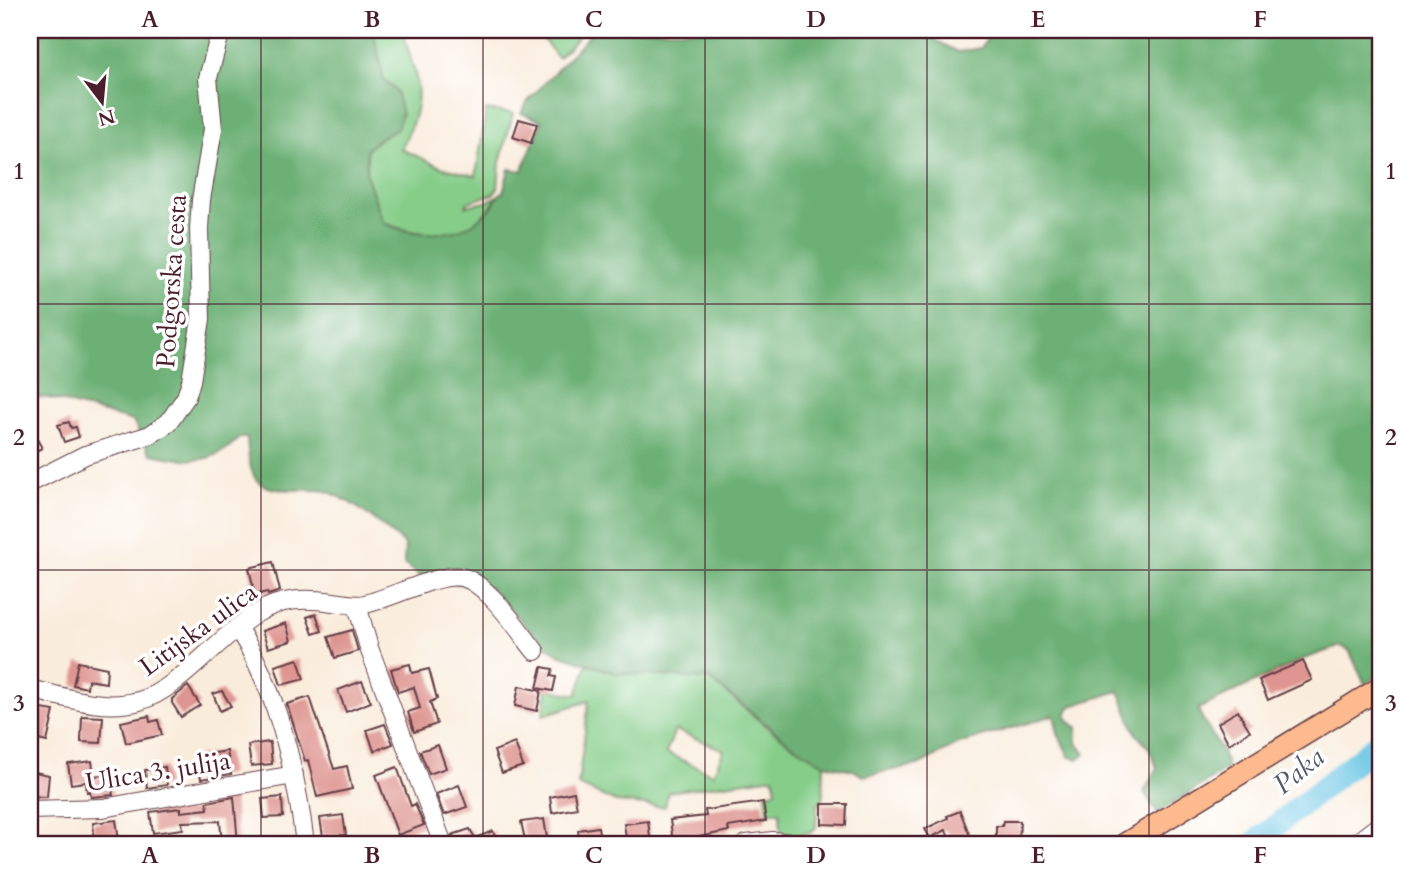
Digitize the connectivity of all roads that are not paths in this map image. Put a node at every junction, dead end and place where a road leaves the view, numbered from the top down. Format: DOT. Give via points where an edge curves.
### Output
graph roads {
  1 [pos="222,30"];
  2 [pos="30,483"];
  3 [pos="357,605"];
  4 [pos="237,627"];
  5 [pos="535,651"];
  6 [pos="1380,688"];
  7 [pos="30,689"];
  8 [pos="294,775"];
  9 [pos="30,810"];
  10 [pos="1380,825"];
  11 [pos="1150,837"];
  12 [pos="305,844"];
  13 [pos="443,844"];
  14 [pos="746,844"];
  15 [pos="800,844"];
  16 [pos="1125,844"];
  17 [pos="1355,844"];
  1 -- 2 [label="street, Podgorska cesta" via="208,78 213,129 200,214 201,318 186,397 169,422 150,435 85,455"];
  3 -- 4 [label="street, Litijska ulica" via="289,600 270,605"];
  3 -- 5 [label="street" via="436,580 461,577 491,597"];
  3 -- 13 [label="street"];
  4 -- 7 [label="street, Litijska ulica" via="172,683 142,701 117,706"];
  4 -- 8 [label="street" via="268,692"];
  6 -- 11 [label="main road"];
  8 -- 9 [label="street, Ulica 3. julija" via="103,808"];
  8 -- 12 [label="street"];
  10 -- 17 [label="street"];
  11 -- 16 [label="main road"];
  14 -- 15 [label="street"];
}
